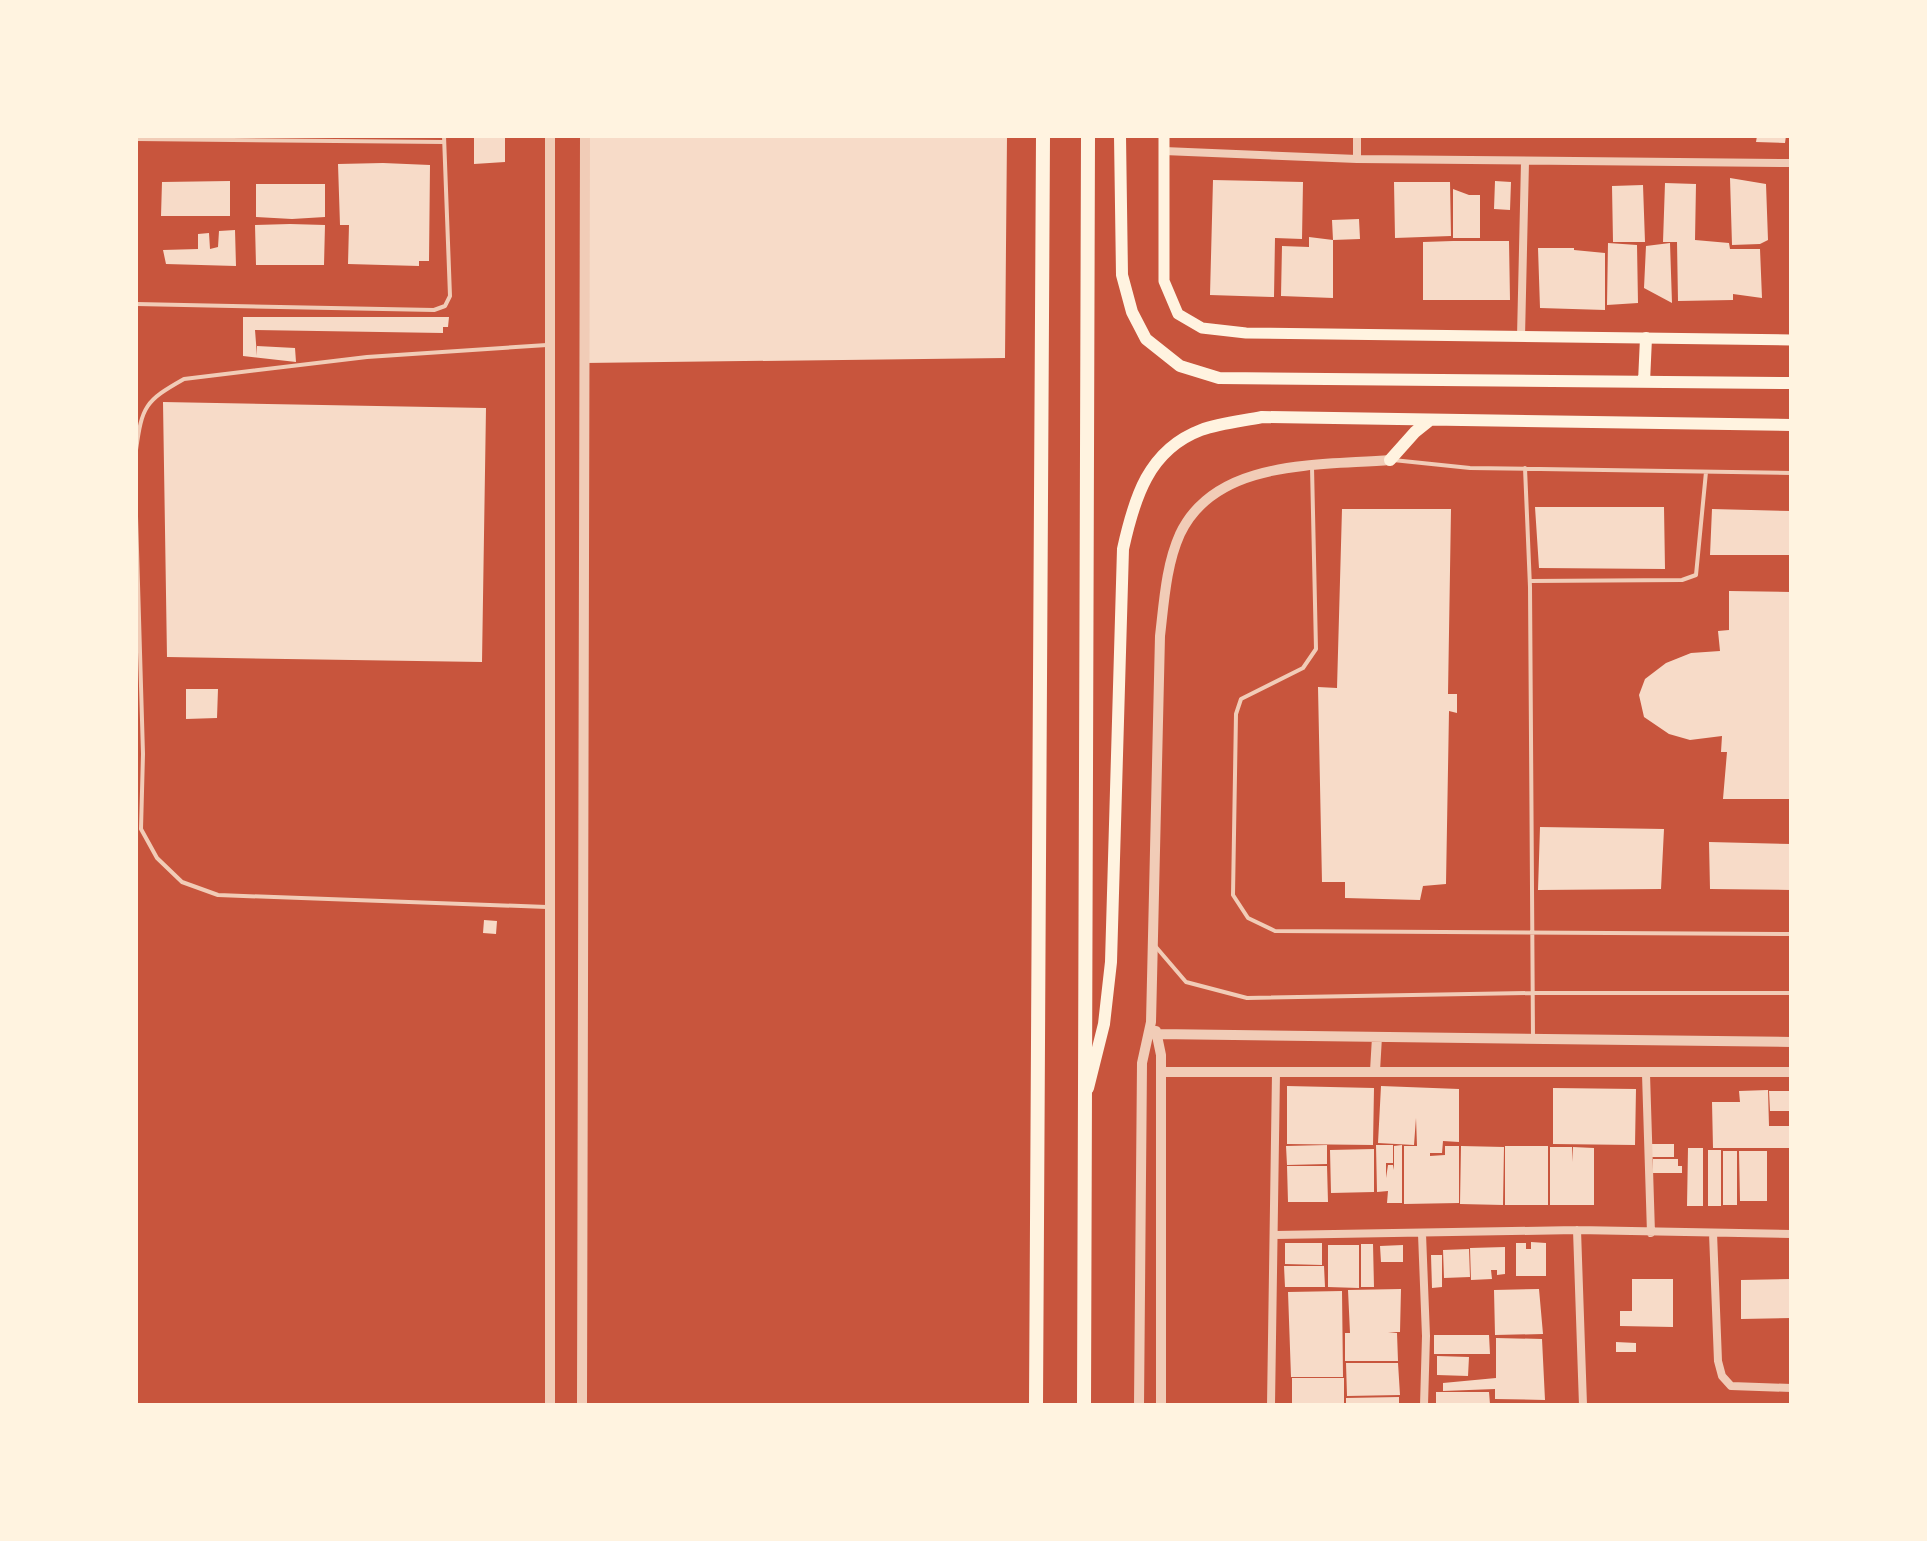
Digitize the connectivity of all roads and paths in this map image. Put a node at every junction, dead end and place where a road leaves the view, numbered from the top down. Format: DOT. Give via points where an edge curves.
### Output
graph roads {
  1 [pos="550,136"];
  2 [pos="585,136"];
  3 [pos="1043,136"];
  4 [pos="1088,136"];
  5 [pos="1120,136"];
  6 [pos="1164,136"];
  7 [pos="1357,136"];
  8 [pos="287,138"];
  9 [pos="136,139"];
  10 [pos="444,139"];
  11 [pos="1164,151"];
  12 [pos="1357,159"];
  13 [pos="1525,162"];
  14 [pos="1791,163"];
  15 [pos="136,304"];
  16 [pos="1521,337"];
  17 [pos="1646,338"];
  18 [pos="1791,340"];
  19 [pos="550,345"];
  20 [pos="1644,382"];
  21 [pos="1791,383"];
  22 [pos="1430,420"];
  23 [pos="1791,425"];
  24 [pos="136,450"];
  25 [pos="1390,460"];
  26 [pos="1312,467"];
  27 [pos="1525,468"];
  28 [pos="1706,472"];
  29 [pos="1791,473"];
  30 [pos="136,516"];
  31 [pos="1530,581"];
  32 [pos="550,908"];
  33 [pos="1532,933"];
  34 [pos="1791,934"];
  35 [pos="1155,946"];
  36 [pos="1533,993"];
  37 [pos="1791,993"];
  38 [pos="1151,1022"];
  39 [pos="1157,1034"];
  40 [pos="1377,1037"];
  41 [pos="1533,1040"];
  42 [pos="1791,1042"];
  43 [pos="1375,1071"];
  44 [pos="1161,1072"];
  45 [pos="1791,1072"];
  46 [pos="1276,1073"];
  47 [pos="1646,1074"];
  48 [pos="1085,1099"];
  49 [pos="1577,1230"];
  50 [pos="1651,1233"];
  51 [pos="1713,1233"];
  52 [pos="1422,1234"];
  53 [pos="1791,1234"];
  54 [pos="1275,1235"];
  55 [pos="1791,1388"];
  56 [pos="550,1405"];
  57 [pos="582,1405"];
  58 [pos="1036,1405"];
  59 [pos="1084,1405"];
  60 [pos="1139,1405"];
  61 [pos="1161,1405"];
  62 [pos="1271,1405"];
  63 [pos="1424,1405"];
  64 [pos="1583,1405"];
  1 -- 19 [label="street"];
  2 -- 57 [label="street"];
  3 -- 58 [label="highway"];
  4 -- 48 [label="highway"];
  5 -- 20 [label="main road" via="1122,275 1146,339 1180,366 1219,378"];
  6 -- 11 [label="main road"];
  7 -- 12 [label="street"];
  8 -- 9 [label="lane"];
  8 -- 10 [label="lane"];
  10 -- 15 [label="lane" via="450,296 445,306 434,310"];
  11 -- 12 [label="street"];
  11 -- 16 [label="main road" via="1164,281 1178,314 1202,328"];
  12 -- 13 [label="street"];
  13 -- 14 [label="street"];
  13 -- 16 [label="street"];
  16 -- 17 [label="main road"];
  17 -- 18 [label="main road"];
  17 -- 20 [label="main road"];
  19 -- 24 [label="lane" via="367,357 184,379 160,393 141,415"];
  19 -- 32 [label="street"];
  20 -- 21 [label="main road"];
  22 -- 23 [label="main road"];
  22 -- 25 [label="main road"];
  22 -- 48 [label="main road" via="1262,417 1203,429 1176,442 1150,468 1132,507 1123,549 1111,962 1104,1024"];
  25 -- 26 [label="street"];
  25 -- 27 [label="lane"];
  26 -- 33 [label="lane" via="1316,649 1303,668 1241,699 1236,714 1233,895 1248,918 1275,931"];
  26 -- 35 [label="street" via="1262,472 1214,493 1195,511 1172,558 1160,636"];
  27 -- 28 [label="lane"];
  27 -- 31 [label="lane"];
  28 -- 29 [label="lane"];
  28 -- 31 [label="lane" via="1696,575 1682,580"];
  30 -- 32 [label="lane" via="141,829 157,858 182,882 218,895"];
  31 -- 33 [label="lane"];
  32 -- 56 [label="street"];
  33 -- 34 [label="lane"];
  33 -- 36 [label="lane"];
  35 -- 36 [label="lane" via="1186,982 1247,998"];
  35 -- 38 [label="street"];
  36 -- 37 [label="lane"];
  36 -- 41 [label="lane"];
  38 -- 39 [label="street"];
  38 -- 60 [label="street" via="1142,1063"];
  39 -- 40 [label="street"];
  39 -- 44 [label="street"];
  40 -- 41 [label="street"];
  40 -- 43 [label="street"];
  41 -- 42 [label="street"];
  43 -- 46 [label="street"];
  43 -- 47 [label="street"];
  44 -- 46 [label="street"];
  44 -- 61 [label="street"];
  45 -- 47 [label="street"];
  46 -- 54 [label="street"];
  47 -- 50 [label="street"];
  48 -- 59 [label="highway"];
  49 -- 50 [label="street"];
  49 -- 52 [label="street"];
  49 -- 64 [label="street"];
  50 -- 51 [label="street"];
  51 -- 53 [label="street"];
  51 -- 55 [label="street" via="1722,1376 1731,1386"];
  52 -- 54 [label="street"];
  52 -- 63 [label="street"];
  54 -- 62 [label="street"];
}
